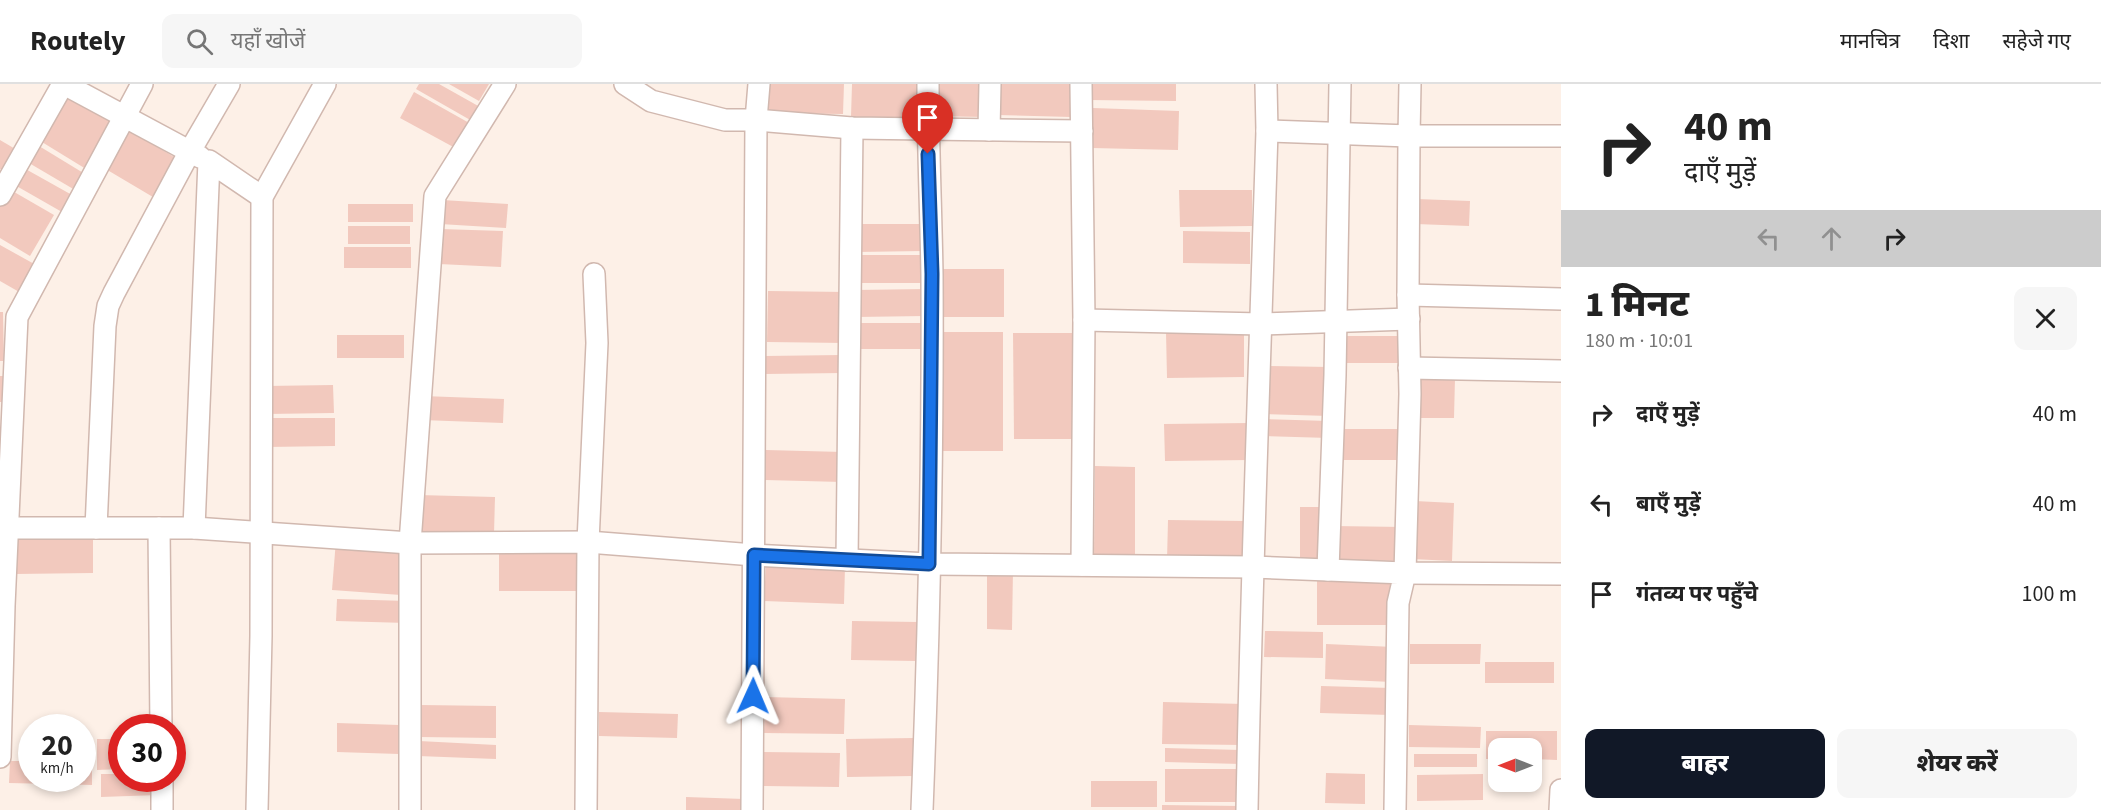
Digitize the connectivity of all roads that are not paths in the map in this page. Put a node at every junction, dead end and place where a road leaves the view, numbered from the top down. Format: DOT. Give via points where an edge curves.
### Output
graph roads {
  1 [pos="63,84"];
  2 [pos="142,84"];
  3 [pos="229,84"];
  4 [pos="325,84"];
  5 [pos="505,84"];
  6 [pos="625,84"];
  7 [pos="759,84"];
  8 [pos="928,84"];
  9 [pos="990,84"];
  10 [pos="1082,84"];
  11 [pos="1266,84"];
  12 [pos="1340,84"];
  13 [pos="1410,84"];
  14 [pos="124,116"];
  15 [pos="756,120"];
  16 [pos="852,128"];
  17 [pos="928,130"];
  18 [pos="989,130"];
  19 [pos="1082,131"];
  20 [pos="1267,131"];
  21 [pos="1340,134"];
  22 [pos="1409,136"];
  23 [pos="1561,136"];
  24 [pos="190,151"];
  25 [pos="209,162"];
  26 [pos="0,195"];
  27 [pos="262,197"];
  28 [pos="594,274"];
  29 [pos="1408,295"];
  30 [pos="1561,299"];
  31 [pos="1408,319"];
  32 [pos="1084,320"];
  33 [pos="1336,321"];
  34 [pos="1261,324"];
  35 [pos="1409,368"];
  36 [pos="1561,371"];
  37 [pos="5,484"];
  38 [pos="4,528"];
  39 [pos="96,528"];
  40 [pos="159,528"];
  41 [pos="194,528"];
  42 [pos="261,533"];
  43 [pos="588,542"];
  44 [pos="410,543"];
  45 [pos="754,555"];
  46 [pos="847,560"];
  47 [pos="929,564"];
  48 [pos="1082,565"];
  49 [pos="1253,567"];
  50 [pos="1328,570"];
  51 [pos="1406,573"];
  52 [pos="1561,574"];
  53 [pos="161,714"];
  54 [pos="0,757"];
  55 [pos="1561,790"];
  56 [pos="162,792"];
  57 [pos="162,810"];
  58 [pos="257,810"];
  59 [pos="410,810"];
  60 [pos="586,810"];
  61 [pos="752,810"];
  62 [pos="922,810"];
  63 [pos="1247,810"];
  64 [pos="1395,810"];
  65 [pos="1560,810"];
  1 -- 14 [label="street"];
  1 -- 26 [label="street"];
  2 -- 14 [label="street"];
  3 -- 24 [label="street"];
  4 -- 27 [label="street"];
  5 -- 44 [label="street" via="435,196"];
  6 -- 15 [label="street" via="651,101 725,120"];
  7 -- 15 [label="street"];
  8 -- 17 [label="street"];
  9 -- 18 [label="street"];
  10 -- 19 [label="street"];
  11 -- 20 [label="street"];
  12 -- 21 [label="street"];
  13 -- 22 [label="street"];
  14 -- 24 [label="street"];
  14 -- 37 [label="street" via="18,317"];
  15 -- 16 [label="street"];
  15 -- 45 [label="street"];
  16 -- 17 [label="street"];
  16 -- 46 [label="street"];
  17 -- 18 [label="street"];
  17 -- 47 [label="street" via="932,274"];
  18 -- 19 [label="street"];
  19 -- 32 [label="street"];
  20 -- 21 [label="street"];
  20 -- 34 [label="street"];
  21 -- 22 [label="street"];
  21 -- 33 [label="street"];
  22 -- 23 [label="street"];
  22 -- 29 [label="street"];
  24 -- 25 [label="street"];
  24 -- 39 [label="street" via="108,306"];
  25 -- 27 [label="street"];
  25 -- 41 [label="street"];
  27 -- 42 [label="street"];
  28 -- 43 [label="street" via="597,343"];
  29 -- 30 [label="street"];
  29 -- 31 [label="street"];
  31 -- 33 [label="street"];
  31 -- 35 [label="street"];
  32 -- 34 [label="street"];
  32 -- 48 [label="street"];
  33 -- 34 [label="street"];
  33 -- 50 [label="street"];
  34 -- 49 [label="street"];
  35 -- 36 [label="street"];
  35 -- 51 [label="street"];
  37 -- 38 [label="street"];
  38 -- 39 [label="street"];
  38 -- 54 [label="street"];
  39 -- 40 [label="street"];
  40 -- 41 [label="street"];
  40 -- 53 [label="street"];
  41 -- 42 [label="street"];
  42 -- 44 [label="street"];
  42 -- 58 [label="street"];
  43 -- 44 [label="street"];
  43 -- 45 [label="street"];
  43 -- 60 [label="street"];
  44 -- 59 [label="street"];
  45 -- 46 [label="street"];
  45 -- 61 [label="street"];
  46 -- 47 [label="street"];
  47 -- 48 [label="street"];
  47 -- 62 [label="street"];
  48 -- 49 [label="street"];
  49 -- 50 [label="street"];
  49 -- 63 [label="street"];
  50 -- 51 [label="street"];
  51 -- 52 [label="street"];
  51 -- 64 [label="street" via="1398,603"];
  55 -- 65 [label="street"];
  56 -- 57 [label="street"];
}
